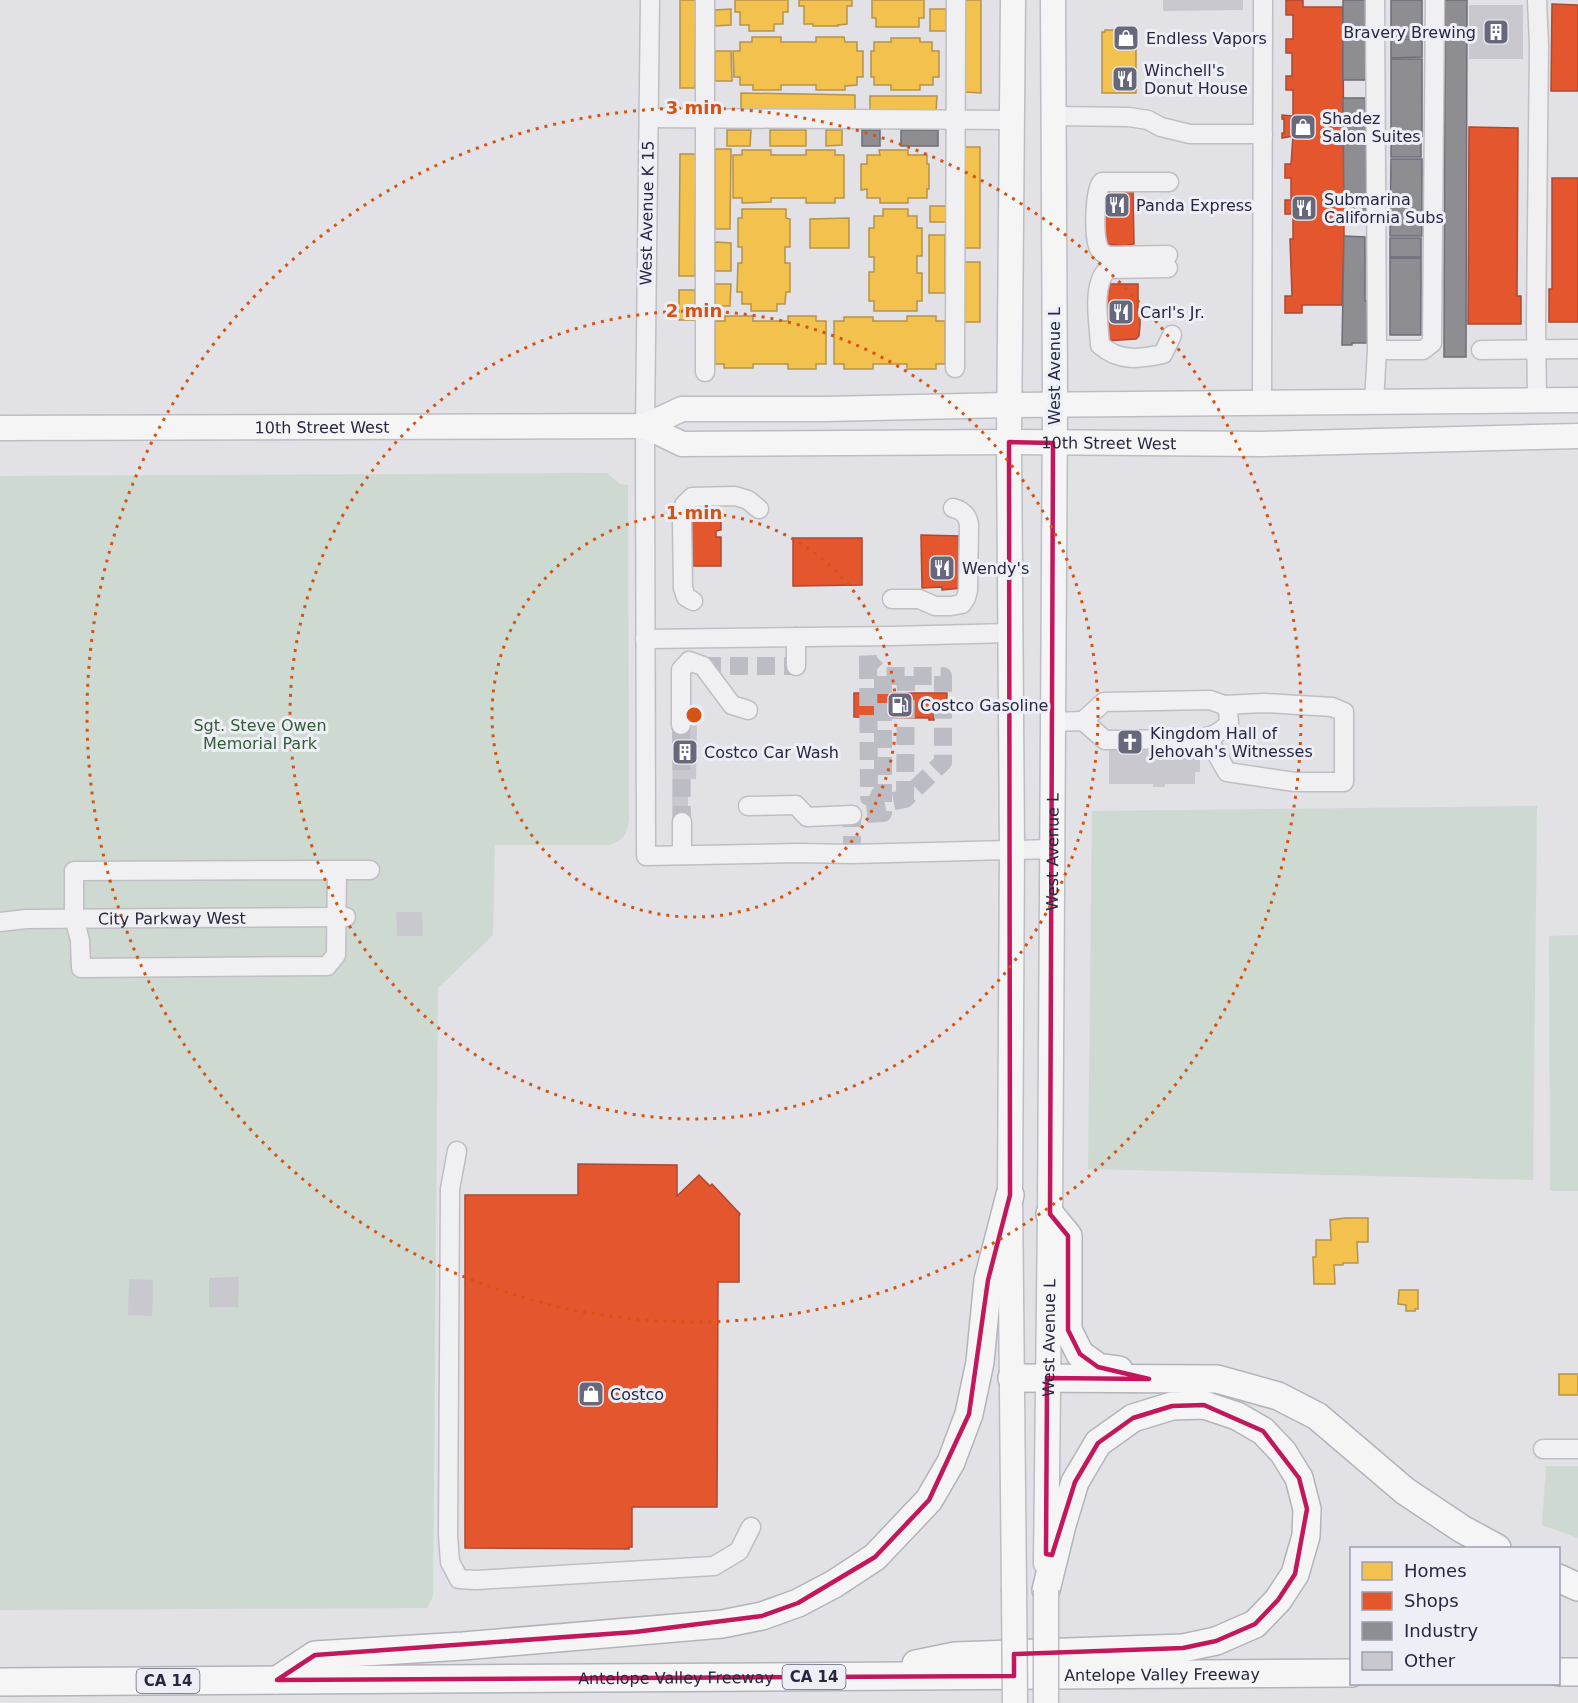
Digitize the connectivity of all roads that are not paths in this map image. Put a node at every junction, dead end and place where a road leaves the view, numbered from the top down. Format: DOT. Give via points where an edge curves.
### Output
graph roads {
  1 [pos="650,0"];
  2 [pos="705,0"];
  3 [pos="956,0"];
  4 [pos="1013,0"];
  5 [pos="1053,0"];
  6 [pos="1263,0"];
  7 [pos="1375,0"];
  8 [pos="1435,0"];
  9 [pos="1537,0"];
  10 [pos="1054,116"];
  11 [pos="649,117"];
  12 [pos="705,118"];
  13 [pos="956,120"];
  14 [pos="1012,120"];
  15 [pos="1263,134"];
  16 [pos="1169,182"];
  17 [pos="1172,335"];
  18 [pos="1536,349"];
  19 [pos="1578,349"];
  20 [pos="1377,350"];
  21 [pos="1481,350"];
  22 [pos="955,368"];
  23 [pos="705,372"];
  24 [pos="1578,400"];
  25 [pos="1537,401"];
  26 [pos="1374,402"];
  27 [pos="1262,403"];
  28 [pos="1009,405"];
  29 [pos="1054,405"];
  30 [pos="645,426"];
  31 [pos="0,428"];
  32 [pos="1578,436"];
  33 [pos="1009,442"];
  34 [pos="1053,443"];
  35 [pos="953,508"];
  36 [pos="759,509"];
  37 [pos="892,599"];
  38 [pos="693,601"];
  39 [pos="1010,633"];
  40 [pos="796,637"];
  41 [pos="645,639"];
  42 [pos="796,666"];
  43 [pos="1224,705"];
  44 [pos="748,710"];
  45 [pos="1052,722"];
  46 [pos="1083,722"];
  47 [pos="681,725"];
  48 [pos="1207,737"];
  49 [pos="748,806"];
  50 [pos="852,815"];
  51 [pos="682,822"];
  52 [pos="1012,849"];
  53 [pos="1052,849"];
  54 [pos="682,855"];
  55 [pos="337,870"];
  56 [pos="370,870"];
  57 [pos="341,917"];
  58 [pos="74,918"];
  59 [pos="0,922"];
  60 [pos="457,1151"];
  61 [pos="1010,1195"];
  62 [pos="1050,1214"];
  63 [pos="1012,1378"];
  64 [pos="1047,1378"];
  65 [pos="1149,1379"];
  66 [pos="1544,1449"];
  67 [pos="1578,1449"];
  68 [pos="751,1527"];
  69 [pos="1495,1547"];
  70 [pos="1560,1579"];
  71 [pos="1578,1587"];
  72 [pos="1046,1590"];
  73 [pos="1578,1671"];
  74 [pos="1560,1672"];
  75 [pos="1350,1673"];
  76 [pos="856,1677"];
  77 [pos="277,1680"];
  78 [pos="0,1682"];
  79 [pos="1015,1703"];
  80 [pos="1046,1703"];
  1 -- 11 [label="street, West Avenue K 15"];
  2 -- 12 [label="street"];
  3 -- 13 [label="street"];
  4 -- 14 [label="main road"];
  5 -- 10 [label="main road, West Avenue L"];
  6 -- 15 [label="street"];
  7 -- 20 [label="street"];
  8 -- 20 [label="street" via="1432,343 1423,350"];
  9 -- 18 [label="street"];
  10 -- 15 [label="street" via="1148,120 1190,134"];
  10 -- 29 [label="main road, West Avenue L"];
  11 -- 12 [label="street"];
  11 -- 30 [label="street, West Avenue K 15"];
  12 -- 13 [label="street"];
  12 -- 23 [label="street"];
  13 -- 14 [label="street"];
  13 -- 22 [label="street"];
  14 -- 28 [label="main road"];
  15 -- 27 [label="street"];
  16 -- 17 [label="street" via="1102,182 1099,186 1097,245 1101,252 1168,262 1108,269 1099,284 1098,313 1100,345 1110,354 1125,358 1163,354"];
  18 -- 19 [label="street"];
  18 -- 21 [label="street"];
  18 -- 25 [label="street"];
  20 -- 26 [label="street"];
  24 -- 25 [label="main road, 10th Street West"];
  25 -- 26 [label="main road, 10th Street West"];
  26 -- 27 [label="main road, 10th Street West"];
  27 -- 29 [label="main road, 10th Street West"];
  28 -- 29 [label="main road, 10th Street West"];
  28 -- 30 [label="main road, 10th Street West" via="682,409"];
  28 -- 33 [label="main road"];
  29 -- 34 [label="main road, West Avenue L"];
  30 -- 31 [label="main road, 10th Street West"];
  30 -- 33 [label="main road, 10th Street West" via="682,444"];
  30 -- 41 [label="street, West Avenue K 15"];
  32 -- 34 [label="main road, 10th Street West" via="1261,444"];
  33 -- 34 [label="main road, 10th Street West"];
  33 -- 39 [label="main road"];
  34 -- 45 [label="main road, West Avenue L"];
  35 -- 37 [label="street" via="962,510 969,524 968,590 962,604 935,606 919,599"];
  36 -- 38 [label="street" via="735,496 692,497 684,505 683,588 686,597"];
  39 -- 40 [label="street"];
  39 -- 52 [label="main road"];
  40 -- 41 [label="street"];
  40 -- 42 [label="street"];
  41 -- 54 [label="street, West Avenue K 15" via="646,856"];
  43 -- 46 [label="street" via="1210,700 1104,702"];
  43 -- 48 [label="street" via="1229,723"];
  43 -- 48 [label="street" via="1264,703 1332,707 1344,712 1344,782 1294,782 1227,771"];
  44 -- 47 [label="street" via="732,705 703,666 689,662 681,670"];
  45 -- 46 [label="street"];
  45 -- 53 [label="main road, West Avenue L"];
  46 -- 48 [label="street" via="1105,740"];
  49 -- 50 [label="street" via="796,805 807,817"];
  51 -- 54 [label="street"];
  52 -- 53 [label="street"];
  52 -- 54 [label="street"];
  52 -- 61 [label="main road"];
  53 -- 62 [label="main road, West Avenue L"];
  55 -- 56 [label="street"];
  55 -- 57 [label="street"];
  55 -- 58 [label="street" via="74,871"];
  57 -- 58 [label="street, City Parkway West"];
  57 -- 58 [label="street" via="336,956 327,966 81,968"];
  58 -- 59 [label="street, City Parkway West"];
  60 -- 68 [label="street" via="450,1190 448,1535 450,1562 459,1579 714,1566 739,1551"];
  61 -- 63 [label="main road"];
  61 -- 77 [label="highway" via="988,1280 980,1362 969,1414 951,1462 929,1500 875,1557 798,1603 762,1616 722,1624 315,1655"];
  62 -- 64 [label="main road, West Avenue L"];
  62 -- 65 [label="highway" via="1068,1236 1068,1330 1080,1354 1098,1367"];
  63 -- 64 [label="highway"];
  63 -- 79 [label="main road, bridge"];
  64 -- 65 [label="highway"];
  64 -- 72 [label="main road, West Avenue L"];
  65 -- 69 [label="highway" via="1217,1379 1278,1396 1317,1416 1405,1491"];
  66 -- 67 [label="street"];
  70 -- 71 [label="highway"];
  72 -- 76 [label="highway" via="1075,1482 1098,1443 1133,1418 1172,1406 1204,1405 1237,1416 1263,1431 1283,1452 1299,1478 1307,1509 1306,1536 1295,1574 1255,1624 1216,1641 1184,1648 955,1656"];
  72 -- 80 [label="main road, West Avenue L, bridge"];
  73 -- 74 [label="highway"];
  75 -- 76 [label="highway, Antelope Valley Freeway / CA 14"];
  76 -- 77 [label="highway, Antelope Valley Freeway / CA 14"];
  77 -- 78 [label="highway, Antelope Valley Freeway / CA 14"];
}
